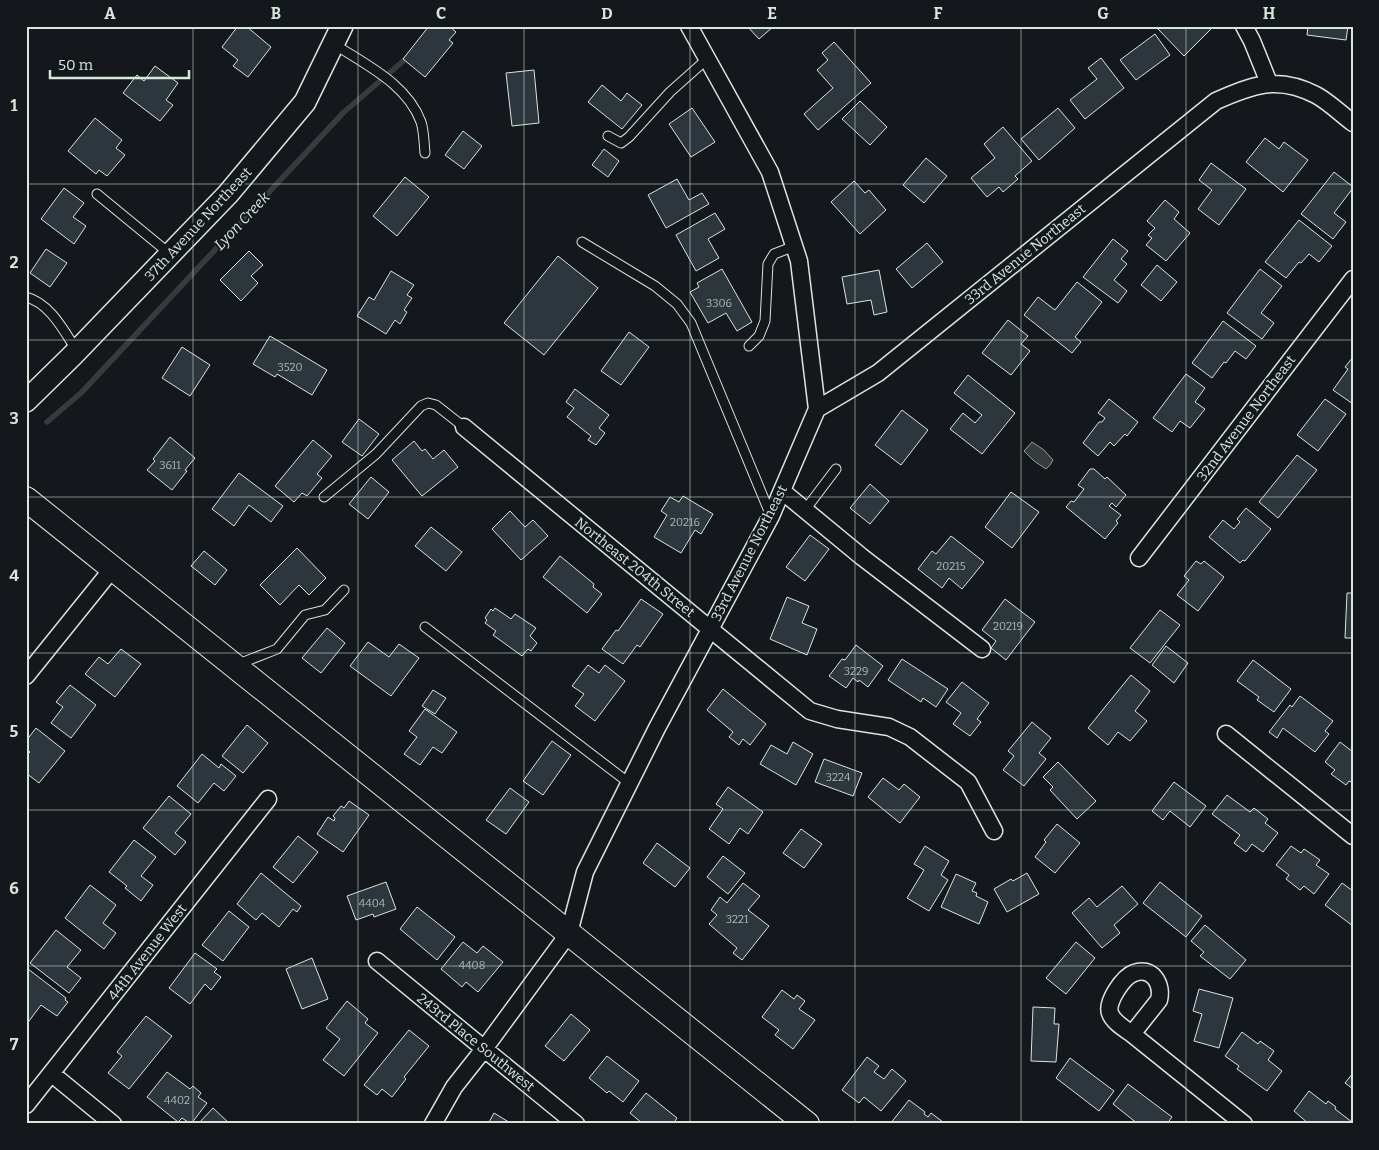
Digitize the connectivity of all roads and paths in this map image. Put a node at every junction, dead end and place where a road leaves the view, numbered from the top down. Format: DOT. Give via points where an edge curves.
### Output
graph roads {
  1 [pos="689,26"];
  2 [pos="1244,26"];
  3 [pos="338,35"];
  4 [pos="707,59"];
  5 [pos="1269,83"];
  6 [pos="1353,124"];
  7 [pos="608,136"];
  8 [pos="425,153"];
  9 [pos="97,194"];
  10 [pos="582,242"];
  11 [pos="794,246"];
  12 [pos="170,254"];
  13 [pos="1353,279"];
  14 [pos="26,297"];
  15 [pos="749,346"];
  16 [pos="78,351"];
  17 [pos="26,401"];
  18 [pos="817,409"];
  19 [pos="464,427"];
  20 [pos="836,469"];
  21 [pos="782,491"];
  22 [pos="324,497"];
  23 [pos="26,499"];
  24 [pos="805,510"];
  25 [pos="771,516"];
  26 [pos="1139,558"];
  27 [pos="113,568"];
  28 [pos="344,590"];
  29 [pos="425,627"];
  30 [pos="710,628"];
  31 [pos="982,649"];
  32 [pos="235,665"];
  33 [pos="26,676"];
  34 [pos="1226,734"];
  35 [pos="628,783"];
  36 [pos="268,799"];
  37 [pos="994,831"];
  38 [pos="1353,836"];
  39 [pos="569,933"];
  40 [pos="377,961"];
  41 [pos="1132,1034"];
  42 [pos="484,1050"];
  43 [pos="52,1074"];
  44 [pos="26,1105"];
  45 [pos="113,1124"];
  46 [pos="434,1124"];
  47 [pos="576,1124"];
  48 [pos="807,1124"];
  49 [pos="1244,1124"];
  1 -- 4 [label="street"];
  2 -- 5 [label="street"];
  3 -- 8 [label="lane" via="410,101 422,124"];
  3 -- 12 [label="street, 37th Avenue Northeast" via="305,102 228,194"];
  4 -- 7 [label="lane" via="670,92 629,137 621,143"];
  4 -- 11 [label="street" via="769,169"];
  5 -- 6 [label="street, 33rd Avenue Northeast" via="1292,85 1317,96"];
  5 -- 18 [label="street, 33rd Avenue Northeast" via="1239,90 1216,101 878,373"];
  9 -- 12 [label="lane"];
  10 -- 25 [label="lane" via="655,286 677,304 691,323"];
  11 -- 15 [label="lane" via="774,254 768,264 765,321 759,336"];
  11 -- 18 [label="street" via="799,261"];
  12 -- 16 [label="street, 37th Avenue Northeast"];
  13 -- 26 [label="street, 32nd Avenue Northeast"];
  14 -- 16 [label="lane" via="37,300 57,320"];
  16 -- 17 [label="street, 37th Avenue Northeast"];
  18 -- 21 [label="street, 33rd Avenue Northeast"];
  19 -- 22 [label="lane" via="436,404 420,406 376,454"];
  19 -- 30 [label="street, Northeast 204th Street"];
  20 -- 24 [label="lane"];
  21 -- 24 [label="street"];
  21 -- 25 [label="street, 33rd Avenue Northeast"];
  23 -- 27 [label="main road"];
  24 -- 31 [label="street"];
  25 -- 30 [label="street, 33rd Avenue Northeast"];
  27 -- 32 [label="main road"];
  27 -- 33 [label="street"];
  28 -- 32 [label="lane" via="325,610 305,616 276,648"];
  29 -- 35 [label="lane"];
  30 -- 35 [label="street, 33rd Avenue Northeast"];
  30 -- 37 [label="street, Northeast 204th Street" via="810,711 889,727 910,737 968,782"];
  32 -- 39 [label="main road"];
  34 -- 38 [label="street"];
  35 -- 39 [label="street, 33rd Avenue Northeast" via="585,872"];
  36 -- 43 [label="street, 44th Avenue West"];
  39 -- 42 [label="street"];
  39 -- 48 [label="main road"];
  40 -- 42 [label="street, 243rd Place Southwest"];
  41 -- 49 [label="street"];
  42 -- 46 [label="street" via="454,1087"];
  42 -- 47 [label="street, 243rd Place Southwest"];
  43 -- 44 [label="street, 44th Avenue West"];
  43 -- 45 [label="street"];
}
